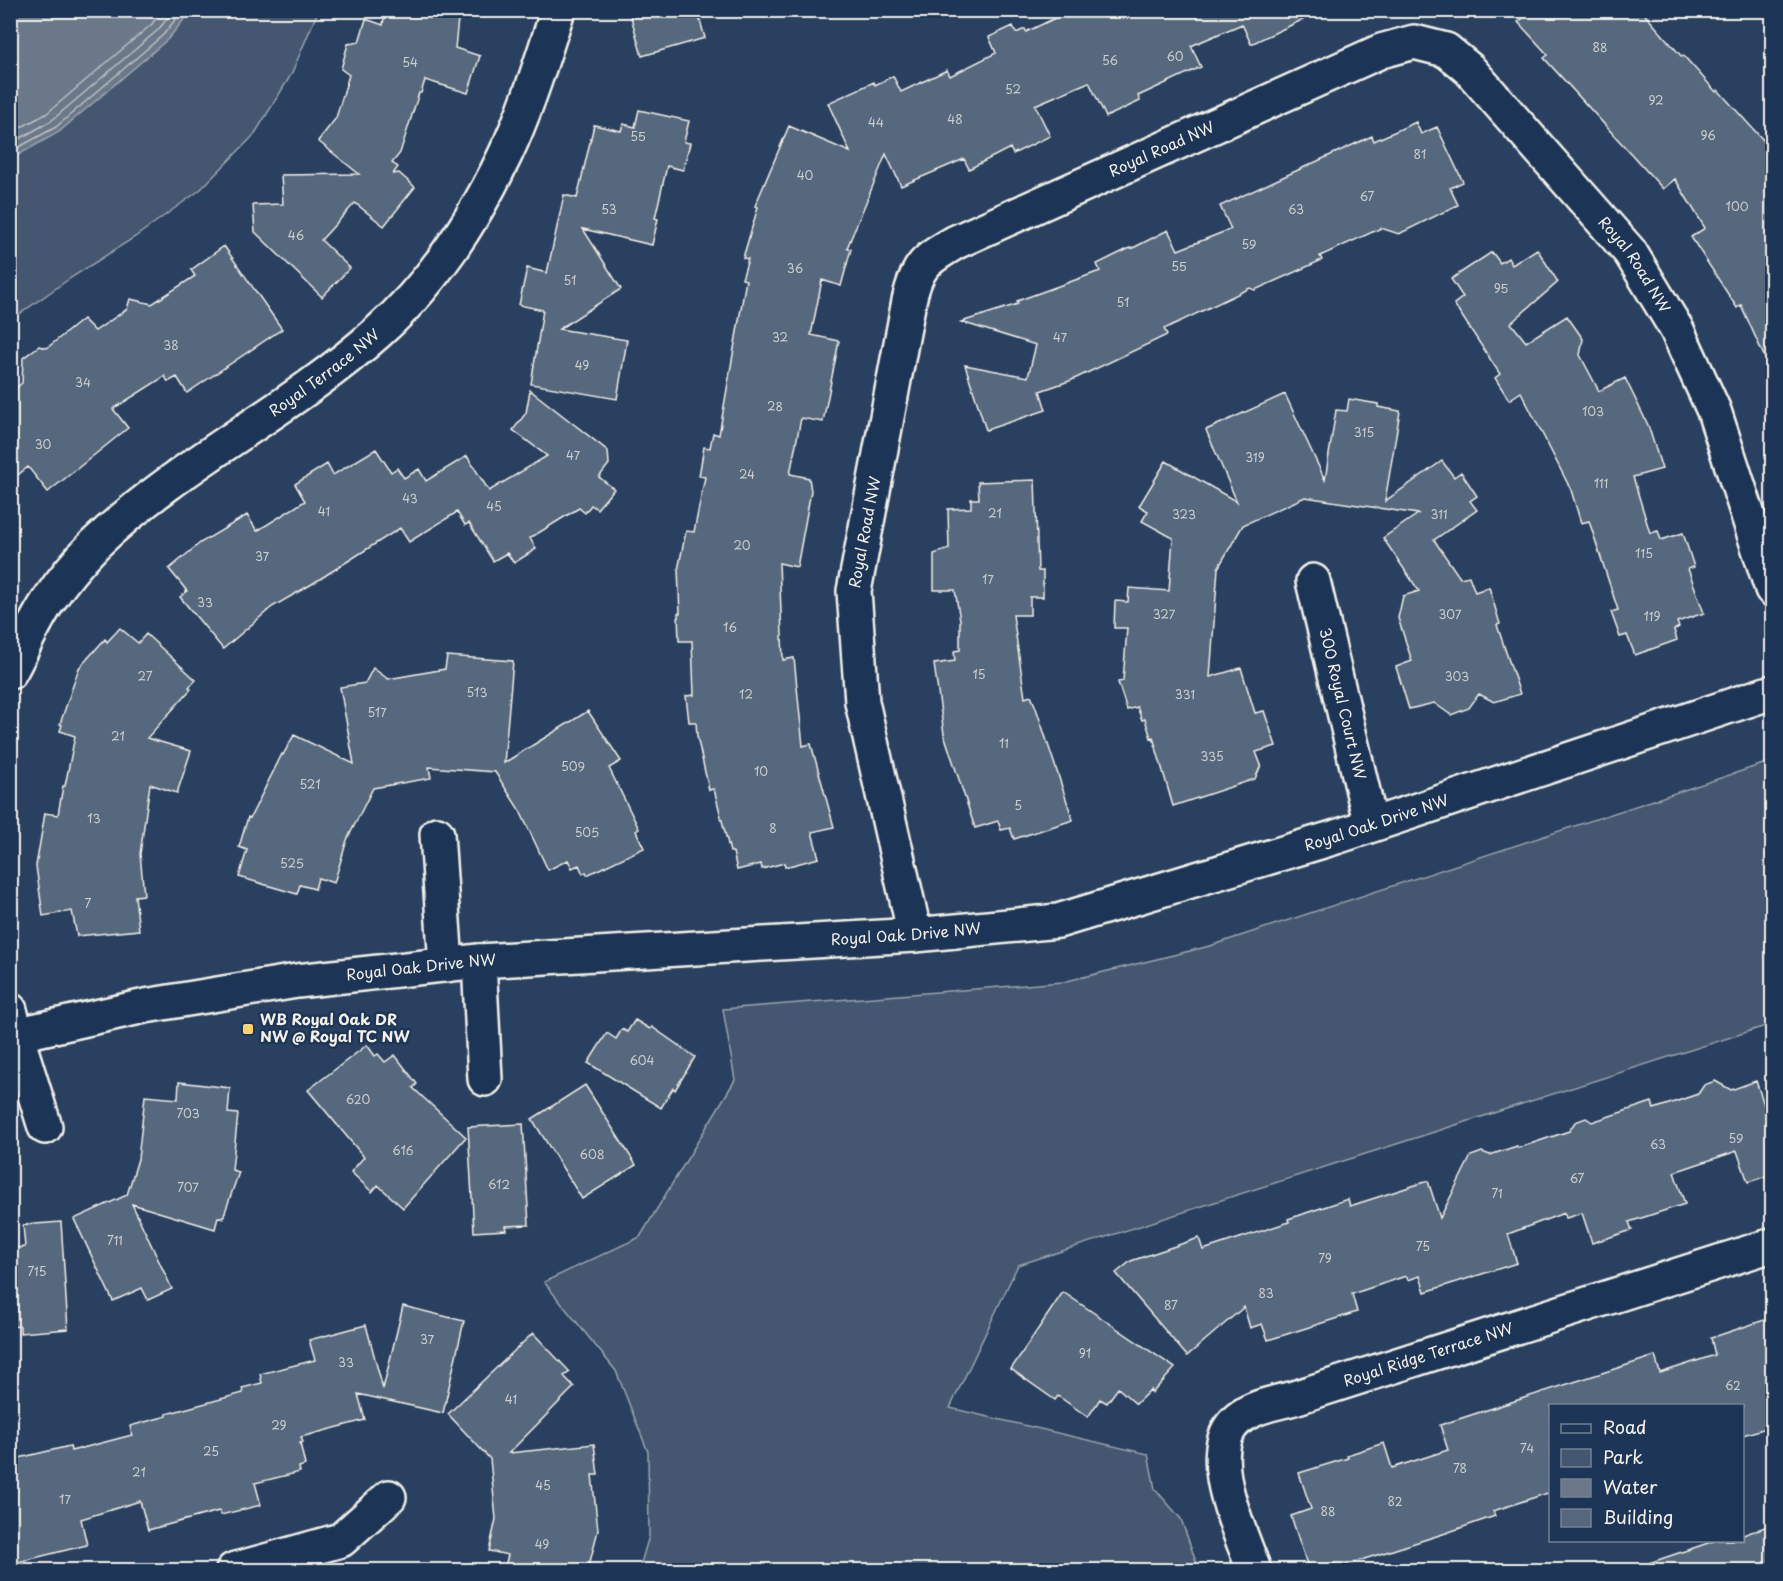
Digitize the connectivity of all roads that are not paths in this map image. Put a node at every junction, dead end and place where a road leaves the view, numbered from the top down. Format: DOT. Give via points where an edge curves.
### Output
graph roads {
  1 [pos="558,10"];
  2 [pos="1313,581"];
  3 [pos="1773,589"];
  4 [pos="10,672"];
  5 [pos="1773,692"];
  6 [pos="1371,825"];
  7 [pos="437,834"];
  8 [pos="915,935"];
  9 [pos="479,961"];
  10 [pos="446,965"];
  11 [pos="12,1027"];
  12 [pos="485,1079"];
  13 [pos="45,1126"];
  14 [pos="1773,1245"];
  15 [pos="389,1497"];
  16 [pos="233,1570"];
  17 [pos="1254,1570"];
  1 -- 4 [label="street, Royal Terrace NW" via="505,155 471,218 427,280 379,331 307,389 156,492 94,545 48,601"];
  2 -- 6 [label="street, 300 Royal Court NW"];
  3 -- 8 [label="street, Royal Road NW" via="1714,411 1677,330 1630,252 1469,69 1446,50 1414,42 1381,51 956,242 921,266 909,302 854,591 862,702"];
  5 -- 6 [label="street, Royal Oak Drive NW"];
  6 -- 8 [label="street, Royal Oak Drive NW" via="1058,921"];
  7 -- 10 [label="street"];
  8 -- 9 [label="street, Royal Oak Drive NW"];
  9 -- 10 [label="street, Royal Oak Drive NW"];
  9 -- 12 [label="street"];
  10 -- 11 [label="street, Royal Oak Drive NW" via="285,983"];
  11 -- 13 [label="street"];
  14 -- 17 [label="street, Royal Ridge Terrace NW" via="1259,1407 1237,1420 1224,1438 1222,1459 1226,1487"];
  15 -- 16 [label="street" via="341,1540"];
}
